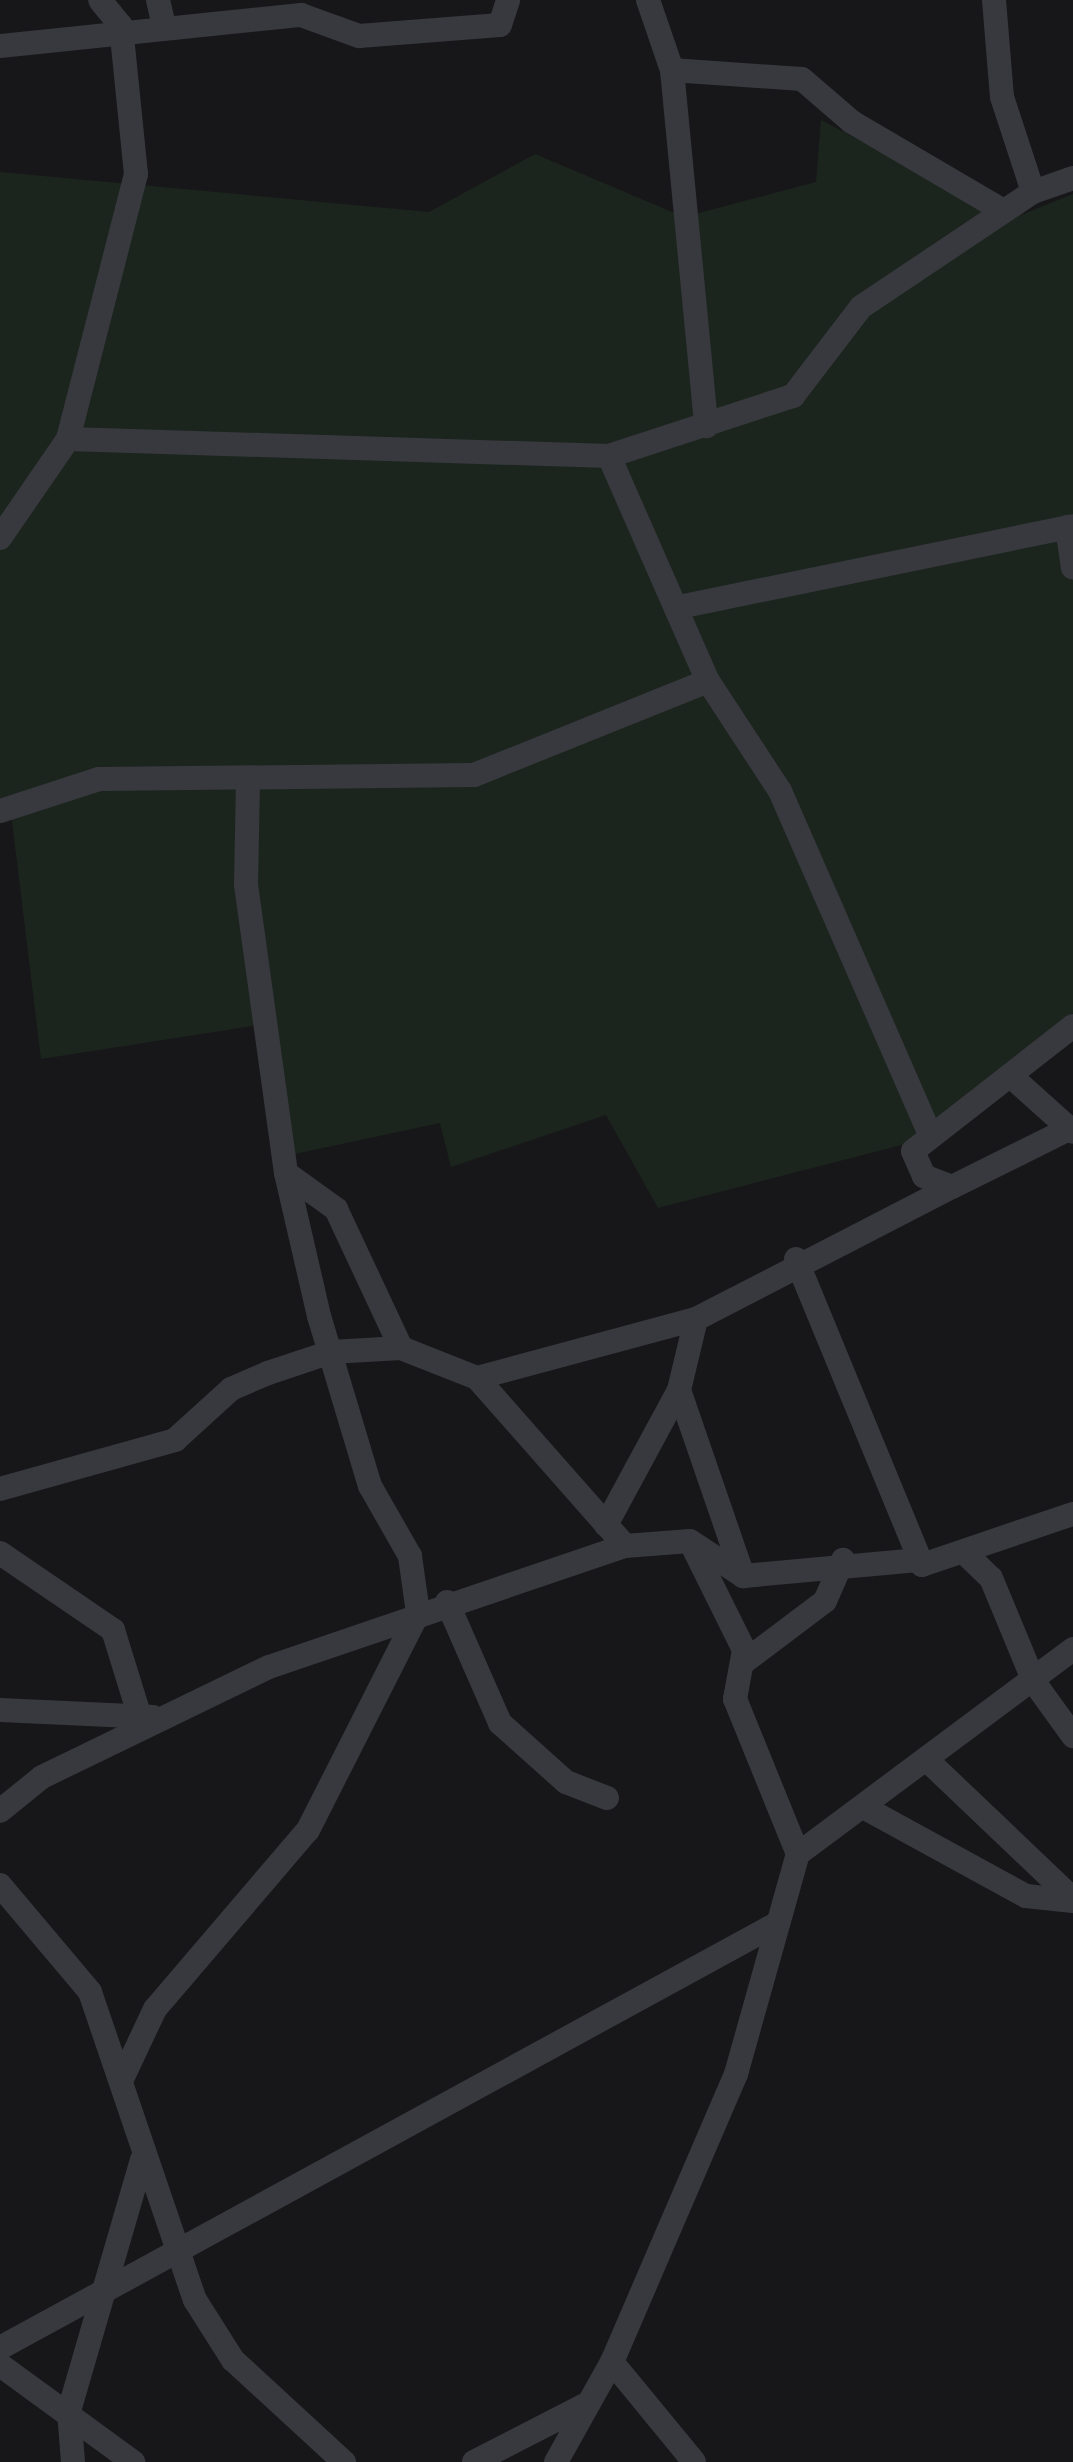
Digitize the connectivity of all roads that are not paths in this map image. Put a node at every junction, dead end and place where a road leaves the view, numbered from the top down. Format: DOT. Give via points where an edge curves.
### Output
graph roads {
  1 [pos="100,0"];
  2 [pos="158,0"];
  3 [pos="508,0"];
  4 [pos="648,0"];
  5 [pos="994,0"];
  6 [pos="299,8"];
  7 [pos="121,26"];
  8 [pos="164,27"];
  9 [pos="0,46"];
  10 [pos="672,70"];
  11 [pos="1073,178"];
  12 [pos="1033,192"];
  13 [pos="1004,211"];
  14 [pos="706,427"];
  15 [pos="68,439"];
  16 [pos="609,456"];
  17 [pos="1070,527"];
  18 [pos="0,538"];
  19 [pos="1073,568"];
  20 [pos="684,605"];
  21 [pos="708,681"];
  22 [pos="248,783"];
  23 [pos="0,812"];
  24 [pos="1073,1026"];
  25 [pos="1014,1079"];
  26 [pos="929,1132"];
  27 [pos="1069,1132"];
  28 [pos="286,1173"];
  29 [pos="952,1187"];
  30 [pos="796,1259"];
  31 [pos="696,1319"];
  32 [pos="401,1348"];
  33 [pos="331,1352"];
  34 [pos="477,1378"];
  35 [pos="679,1390"];
  36 [pos="0,1489"];
  37 [pos="1073,1514"];
  38 [pos="606,1526"];
  39 [pos="690,1541"];
  40 [pos="625,1546"];
  41 [pos="0,1553"];
  42 [pos="969,1557"];
  43 [pos="843,1560"];
  44 [pos="919,1560"];
  45 [pos="743,1576"];
  46 [pos="447,1602"];
  47 [pos="418,1613"];
  48 [pos="1073,1649"];
  49 [pos="744,1662"];
  50 [pos="1034,1682"];
  51 [pos="0,1710"];
  52 [pos="139,1714"];
  53 [pos="170,1720"];
  54 [pos="1073,1736"];
  55 [pos="928,1760"];
  56 [pos="607,1798"];
  57 [pos="866,1808"];
  58 [pos="0,1811"];
  59 [pos="798,1854"];
  60 [pos="0,1885"];
  61 [pos="1073,1900"];
  62 [pos="776,1924"];
  63 [pos="122,2079"];
  64 [pos="142,2159"];
  65 [pos="173,2253"];
  66 [pos="106,2290"];
  67 [pos="0,2348"];
  68 [pos="612,2362"];
  69 [pos="0,2365"];
  70 [pos="594,2400"];
  71 [pos="69,2411"];
  72 [pos="73,2462"];
  73 [pos="133,2462"];
  74 [pos="344,2462"];
  75 [pos="474,2462"];
  76 [pos="556,2462"];
  77 [pos="694,2462"];
  1 -- 7 [label="street"];
  2 -- 8 [label="street"];
  3 -- 6 [label="street" via="500,25 359,36"];
  4 -- 10 [label="street"];
  5 -- 12 [label="street" via="1002,98"];
  6 -- 8 [label="street"];
  7 -- 8 [label="street"];
  7 -- 9 [label="street"];
  7 -- 15 [label="street" via="136,174"];
  10 -- 13 [label="street" via="802,79 852,122"];
  10 -- 14 [label="street"];
  11 -- 12 [label="street"];
  12 -- 13 [label="street"];
  13 -- 14 [label="street" via="861,307 793,396"];
  14 -- 16 [label="street"];
  15 -- 16 [label="street"];
  15 -- 18 [label="street"];
  16 -- 20 [label="street"];
  17 -- 19 [label="street"];
  17 -- 20 [label="street"];
  20 -- 21 [label="street"];
  21 -- 22 [label="street" via="492,771"];
  21 -- 26 [label="street" via="780,791"];
  22 -- 23 [label="street" via="99,779"];
  22 -- 28 [label="street" via="246,885"];
  24 -- 25 [label="street"];
  25 -- 26 [label="street"];
  25 -- 27 [label="street"];
  26 -- 29 [label="street" via="913,1151 924,1176"];
  27 -- 29 [label="street"];
  28 -- 32 [label="street" via="335,1209"];
  28 -- 33 [label="street"];
  29 -- 30 [label="street"];
  30 -- 31 [label="street"];
  30 -- 44 [label="street"];
  31 -- 34 [label="street"];
  31 -- 35 [label="street"];
  32 -- 33 [label="street"];
  32 -- 34 [label="street"];
  33 -- 36 [label="street" via="231,1389 175,1440"];
  33 -- 47 [label="street" via="370,1486 410,1556"];
  34 -- 38 [label="street"];
  35 -- 38 [label="street"];
  35 -- 45 [label="street"];
  37 -- 42 [label="street"];
  38 -- 40 [label="street"];
  39 -- 40 [label="street"];
  39 -- 45 [label="street"];
  39 -- 49 [label="street"];
  40 -- 46 [label="street"];
  41 -- 52 [label="street" via="113,1630"];
  42 -- 44 [label="street"];
  42 -- 50 [label="street" via="992,1578"];
  43 -- 44 [label="street"];
  43 -- 45 [label="street"];
  43 -- 49 [label="street" via="825,1601"];
  46 -- 47 [label="street"];
  46 -- 56 [label="street" via="500,1723 566,1782"];
  47 -- 53 [label="street" via="269,1666"];
  47 -- 63 [label="street" via="308,1830 154,2009"];
  48 -- 50 [label="street"];
  49 -- 59 [label="street" via="734,1699"];
  50 -- 54 [label="street"];
  50 -- 55 [label="street"];
  51 -- 52 [label="street"];
  52 -- 53 [label="street"];
  53 -- 58 [label="street" via="42,1777"];
  55 -- 57 [label="street"];
  55 -- 61 [label="street"];
  57 -- 59 [label="street"];
  57 -- 61 [label="street" via="1026,1895"];
  59 -- 62 [label="street"];
  60 -- 63 [label="street" via="90,1993"];
  62 -- 65 [label="street"];
  62 -- 68 [label="street" via="736,2074"];
  63 -- 64 [label="street"];
  64 -- 65 [label="street"];
  64 -- 66 [label="street"];
  65 -- 66 [label="street"];
  65 -- 74 [label="street" via="233,2360"];
  66 -- 67 [label="street"];
  66 -- 71 [label="street"];
  68 -- 70 [label="street"];
  68 -- 77 [label="street"];
  69 -- 71 [label="street"];
  70 -- 75 [label="street"];
  70 -- 76 [label="street"];
  71 -- 72 [label="street"];
  71 -- 73 [label="street"];
}
